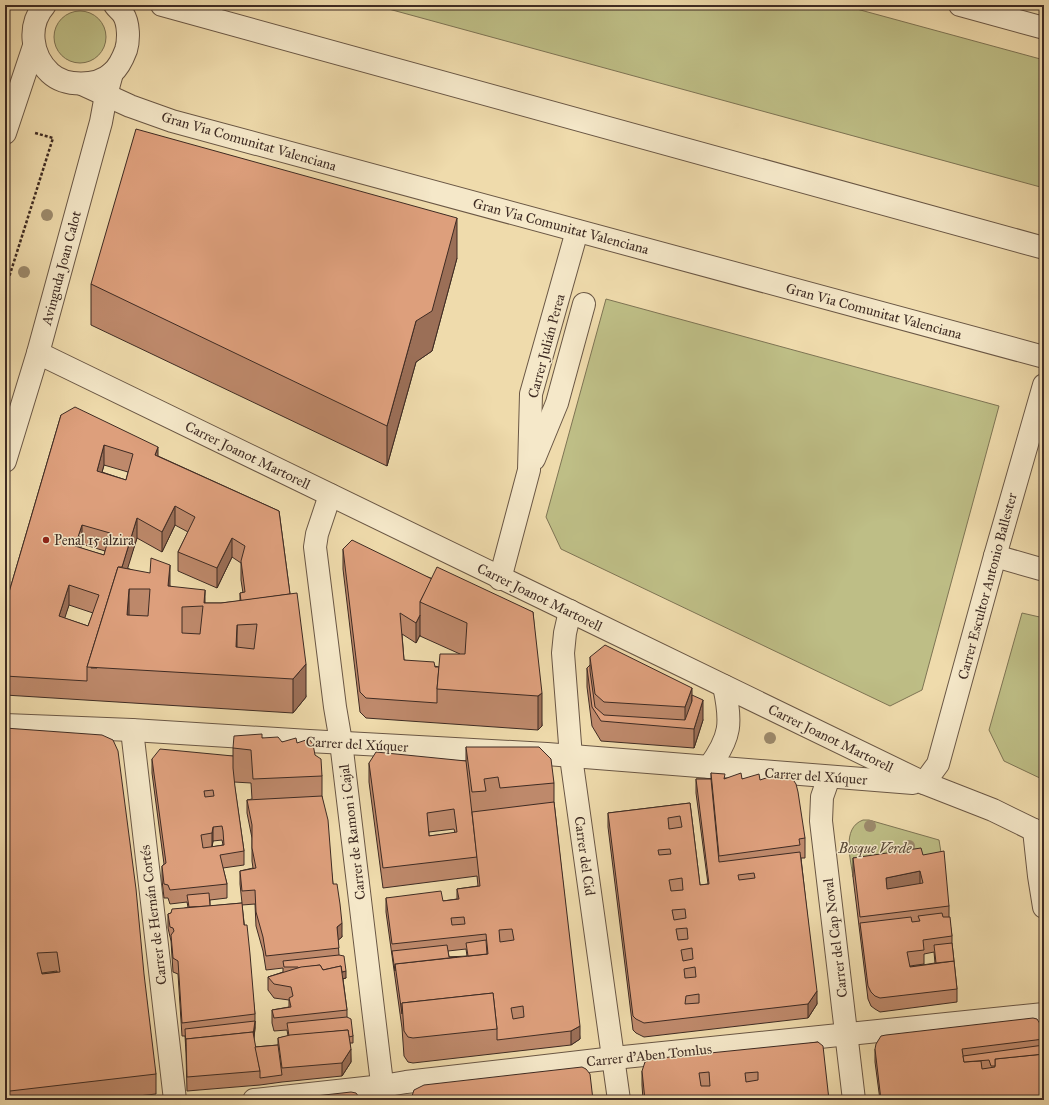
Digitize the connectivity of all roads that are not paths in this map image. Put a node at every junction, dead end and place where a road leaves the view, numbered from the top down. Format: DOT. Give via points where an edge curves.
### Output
graph roads {
  1 [pos="45,5"];
  2 [pos="162,5"];
  3 [pos="960,5"];
  4 [pos="123,8"];
  5 [pos="1044,28"];
  6 [pos="34,46"];
  7 [pos="112,73"];
  8 [pos="82,84"];
  9 [pos="106,96"];
  10 [pos="6,129"];
  11 [pos="577,231"];
  12 [pos="1044,248"];
  13 [pos="584,304"];
  14 [pos="38,353"];
  15 [pos="1044,357"];
  16 [pos="1044,385"];
  17 [pos="5,461"];
  18 [pos="529,470"];
  19 [pos="330,495"];
  20 [pos="995,556"];
  21 [pos="1044,570"];
  22 [pos="500,579"];
  23 [pos="570,612"];
  24 [pos="724,686"];
  25 [pos="5,725"];
  26 [pos="132,730"];
  27 [pos="341,742"];
  28 [pos="571,756"];
  29 [pos="709,767"];
  30 [pos="829,777"];
  31 [pos="924,783"];
  32 [pos="1039,833"];
  33 [pos="1044,907"];
  34 [pos="1044,1014"];
  35 [pos="846,1035"];
  36 [pos="614,1058"];
  37 [pos="384,1093"];
  38 [pos="175,1100"];
  39 [pos="254,1100"];
  40 [pos="619,1100"];
  41 [pos="854,1100"];
  1 -- 6 [label="street" via="35,21"];
  2 -- 12 [label="street"];
  3 -- 5 [label="street"];
  4 -- 7 [label="street" via="128,30 127,45 122,60"];
  6 -- 8 [label="street" via="40,62 51,74 66,82"];
  6 -- 10 [label="street"];
  7 -- 8 [label="street" via="98,81"];
  7 -- 9 [label="street, Avinguda Joan Calot"];
  8 -- 9 [label="street, Gran Via Comunitat Valenciana"];
  9 -- 11 [label="street, Gran Via Comunitat Valenciana" via="172,121"];
  9 -- 14 [label="street, Avinguda Joan Calot"];
  11 -- 15 [label="street, Gran Via Comunitat Valenciana"];
  11 -- 18 [label="street, Carrer Julián Perea" via="531,394"];
  13 -- 18 [label="street" via="557,403"];
  14 -- 17 [label="street, Avinguda Joan Calot"];
  14 -- 19 [label="street, Carrer Joanot Martorell"];
  16 -- 20 [label="street, Carrer Escultor Antonio Ballester"];
  18 -- 22 [label="street, Carrer Julián Perea"];
  19 -- 22 [label="street, Carrer Joanot Martorell"];
  19 -- 27 [label="street, Carrer de Ramon i Cajal" via="315,547 334,707"];
  20 -- 21 [label="street"];
  20 -- 31 [label="street, Carrer Escultor Antonio Ballester" via="938,764"];
  22 -- 23 [label="street, Carrer Joanot Martorell"];
  23 -- 24 [label="street, Carrer Joanot Martorell"];
  23 -- 28 [label="street, Carrer del Cid" via="563,653"];
  24 -- 29 [label="street" via="728,704 728,733 721,751"];
  24 -- 31 [label="street, Carrer Joanot Martorell"];
  25 -- 26 [label="street, Carrer del Xúquer"];
  26 -- 27 [label="street, Carrer del Xúquer"];
  26 -- 38 [label="street, Carrer de Hernán Cortés"];
  27 -- 28 [label="street, Carrer del Xúquer"];
  27 -- 37 [label="street, Carrer de Ramon i Cajal"];
  28 -- 29 [label="street, Carrer del Xúquer"];
  28 -- 36 [label="street, Carrer del Cid"];
  29 -- 30 [label="street, Carrer del Xúquer"];
  30 -- 31 [label="street, Carrer del Xúquer"];
  30 -- 35 [label="street, Carrer del Cap Noval" via="822,797 821,821"];
  31 -- 32 [label="street, Carrer Joanot Martorell" via="993,810"];
  32 -- 33 [label="street" via="1039,876"];
  34 -- 35 [label="street, Carrer d'Aben Tomlus"];
  35 -- 36 [label="street, Carrer d'Aben Tomlus"];
  35 -- 41 [label="street, Carrer del Cap Noval"];
  36 -- 37 [label="street, Carrer d'Aben Tomlus" via="406,1082"];
  36 -- 40 [label="street, Carrer del Cid"];
  37 -- 39 [label="street, Carrer d'Aben Tomlus"];
}
